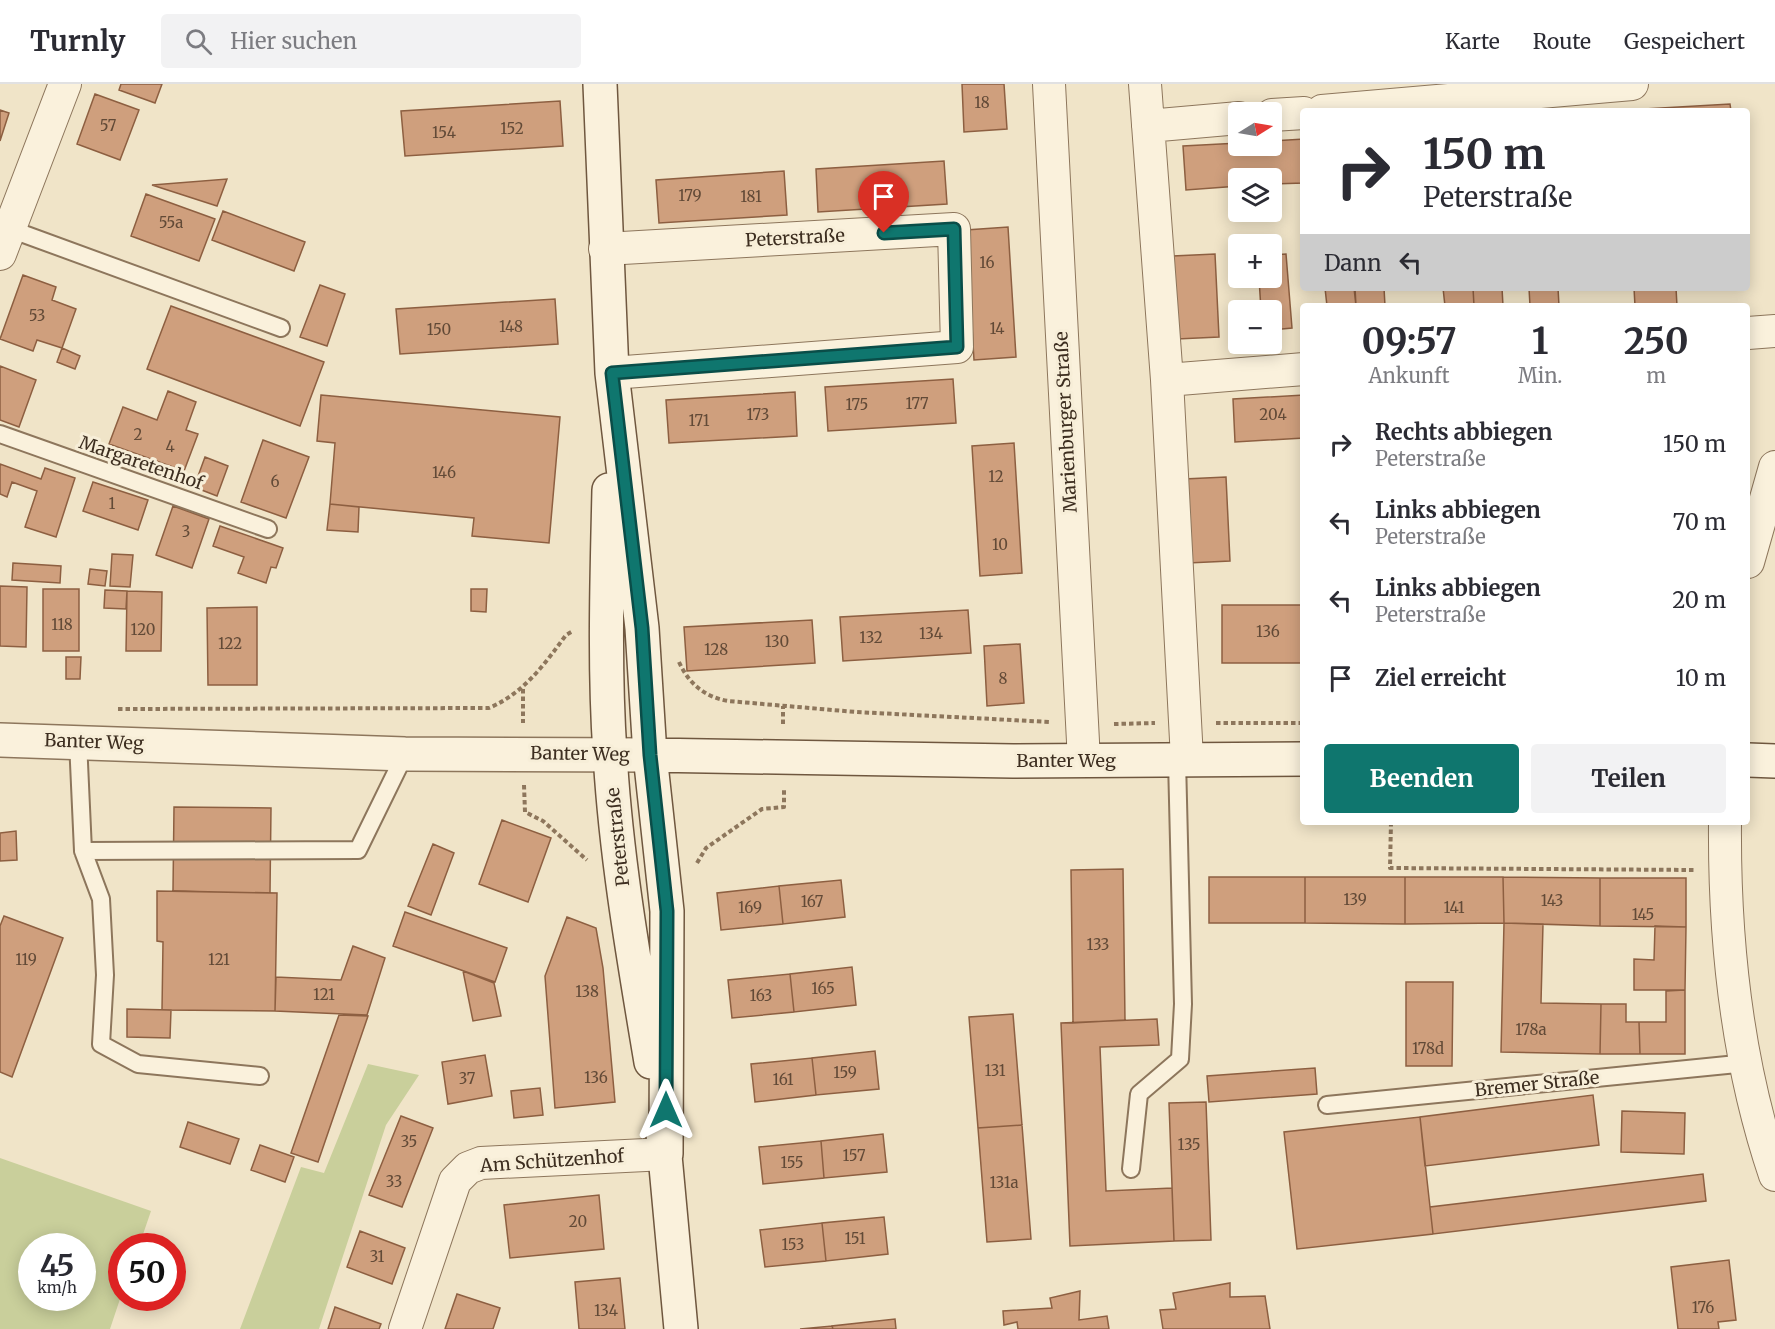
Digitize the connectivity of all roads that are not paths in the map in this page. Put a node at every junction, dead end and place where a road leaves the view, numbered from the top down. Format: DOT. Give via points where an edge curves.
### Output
graph roads {
  1 [pos="65,84"];
  2 [pos="600,84"];
  3 [pos="1049,84"];
  4 [pos="1145,84"];
  5 [pos="1632,84"];
  6 [pos="1356,108"];
  7 [pos="1300,113"];
  8 [pos="1282,114"];
  9 [pos="1228,119"];
  10 [pos="1148,126"];
  11 [pos="5,241"];
  12 [pos="605,249"];
  13 [pos="281,328"];
  14 [pos="1775,331"];
  15 [pos="1750,333"];
  16 [pos="1300,369"];
  17 [pos="612,373"];
  18 [pos="1167,380"];
  19 [pos="0,434"];
  20 [pos="1775,467"];
  21 [pos="268,529"];
  22 [pos="1750,555"];
  23 [pos="0,740"];
  24 [pos="78,741"];
  25 [pos="405,753"];
  26 [pos="609,754"];
  27 [pos="650,755"];
  28 [pos="1182,759"];
  29 [pos="1300,759"];
  30 [pos="1750,760"];
  31 [pos="1084,761"];
  32 [pos="1775,761"];
  33 [pos="1725,825"];
  34 [pos="83,851"];
  35 [pos="1747,1063"];
  36 [pos="260,1076"];
  37 [pos="1327,1105"];
  38 [pos="666,1154"];
  39 [pos="1131,1170"];
  40 [pos="1775,1175"];
  41 [pos="405,1329"];
  42 [pos="681,1329"];
  1 -- 11 [label="street"];
  2 -- 12 [label="main road, Peterstraße"];
  3 -- 31 [label="street, Marienburger Straße"];
  4 -- 10 [label="street"];
  5 -- 6 [label="street"];
  7 -- 8 [label="street"];
  9 -- 10 [label="street"];
  10 -- 18 [label="street"];
  11 -- 13 [label="lane"];
  12 -- 17 [label="main road, Peterstraße"];
  12 -- 17 [label="street, Peterstraße" via="954,229 957,347"];
  14 -- 15 [label="street"];
  16 -- 18 [label="street"];
  17 -- 26 [label="main road, Peterstraße" via="605,629"];
  17 -- 27 [label="main road, Peterstraße" via="642,628"];
  18 -- 28 [label="street" via="1187,722"];
  19 -- 21 [label="lane, Margaretenhof"];
  20 -- 22 [label="street"];
  23 -- 24 [label="main road, Banter Weg"];
  24 -- 25 [label="main road, Banter Weg"];
  24 -- 34 [label="lane"];
  25 -- 26 [label="main road, Banter Weg"];
  25 -- 34 [label="lane" via="358,850"];
  26 -- 27 [label="main road, Banter Weg"];
  26 -- 38 [label="main road, Peterstraße" via="623,889"];
  27 -- 31 [label="main road, Banter Weg"];
  27 -- 38 [label="main road, Peterstraße" via="667,911"];
  28 -- 29 [label="main road, Banter Weg"];
  28 -- 31 [label="main road, Banter Weg"];
  28 -- 39 [label="lane" via="1180,1059 1138,1094"];
  30 -- 32 [label="main road"];
  33 -- 35 [label="street" via="1724,870 1734,993"];
  34 -- 36 [label="lane" via="101,899 105,975 101,1044 138,1064"];
  35 -- 37 [label="lane, Bremer Straße"];
  35 -- 40 [label="street" via="1761,1134"];
  38 -- 41 [label="street, Am Schützenhof" via="481,1163 468,1168 455,1181"];
  38 -- 42 [label="main road, Peterstraße"];
}
